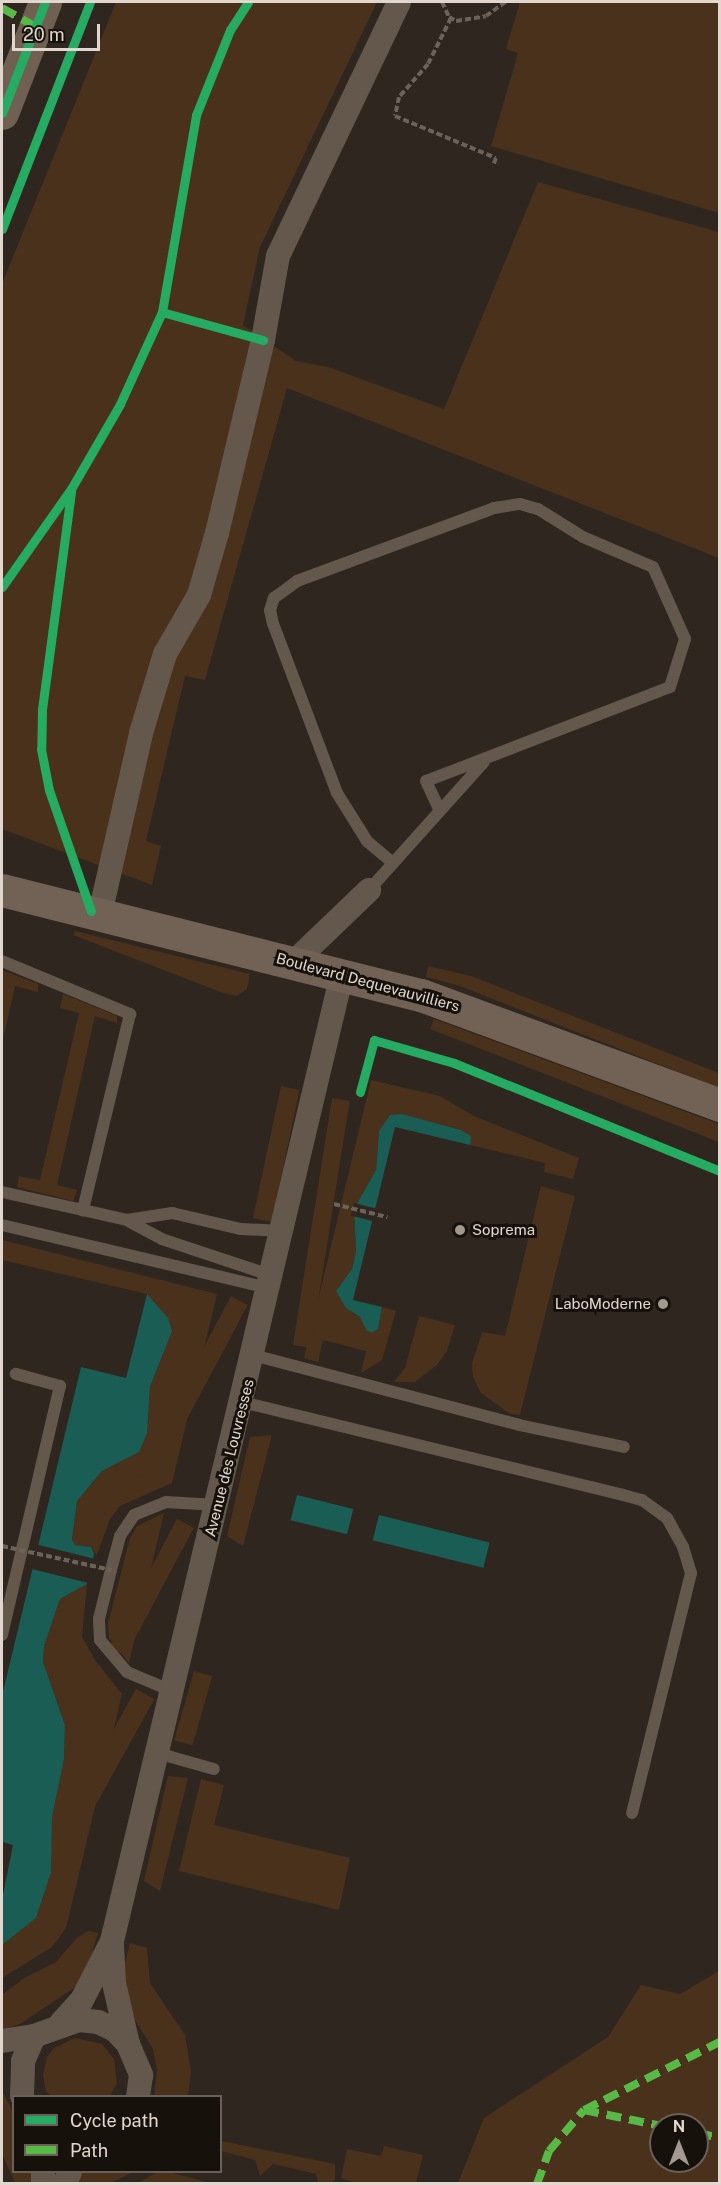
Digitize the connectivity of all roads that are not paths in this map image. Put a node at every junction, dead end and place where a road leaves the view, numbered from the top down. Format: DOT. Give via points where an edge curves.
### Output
graph roads {
  1 [pos="45,2"];
  2 [pos="399,2"];
  3 [pos="10,68"];
  4 [pos="2,113"];
  5 [pos="490,756"];
  6 [pos="439,809"];
  7 [pos="393,863"];
  8 [pos="3,888"];
  9 [pos="369,890"];
  10 [pos="100,914"];
  11 [pos="2,961"];
  12 [pos="294,962"];
  13 [pos="342,974"];
  14 [pos="720,1105"];
  15 [pos="2,1192"];
  16 [pos="83,1210"];
  17 [pos="127,1220"];
  18 [pos="2,1225"];
  19 [pos="283,1231"];
  20 [pos="271,1282"];
  21 [pos="253,1355"];
  22 [pos="16,1374"];
  23 [pos="242,1402"];
  24 [pos="624,1448"];
  25 [pos="217,1505"];
  26 [pos="2,1635"];
  27 [pos="172,1691"];
  28 [pos="157,1754"];
  29 [pos="214,1769"];
  30 [pos="632,1813"];
  31 [pos="112,1941"];
  32 [pos="61,2023"];
  33 [pos="34,2036"];
  34 [pos="2,2041"];
  35 [pos="128,2044"];
  36 [pos="2,2080"];
  37 [pos="19,2095"];
  38 [pos="21,2095"];
  39 [pos="138,2095"];
  1 -- 3 [label="main road"];
  2 -- 10 [label="street" via="278,256 263,340 217,533 200,595 165,654 141,734"];
  3 -- 4 [label="main road"];
  5 -- 6 [label="lane"];
  5 -- 6 [label="lane" via="426,781"];
  5 -- 7 [label="lane" via="670,687 685,639 654,567 583,537 538,509 520,504 494,508 297,581 274,598 270,610 273,624 337,793 368,841"];
  6 -- 7 [label="lane"];
  7 -- 9 [label="lane"];
  8 -- 10 [label="main road, Boulevard Dequevauvilliers"];
  9 -- 12 [label="street"];
  10 -- 12 [label="main road, Boulevard Dequevauvilliers"];
  11 -- 16 [label="lane" via="130,1014"];
  12 -- 13 [label="main road, Boulevard Dequevauvilliers"];
  13 -- 14 [label="main road, Boulevard Dequevauvilliers" via="494,1019"];
  13 -- 19 [label="street, Avenue des Louvresses"];
  15 -- 16 [label="lane"];
  16 -- 17 [label="lane"];
  17 -- 19 [label="lane" via="172,1213 241,1229"];
  17 -- 20 [label="lane" via="162,1239"];
  18 -- 20 [label="lane"];
  19 -- 20 [label="street, Avenue des Louvresses"];
  20 -- 21 [label="street, Avenue des Louvresses"];
  21 -- 23 [label="street, Avenue des Louvresses"];
  21 -- 24 [label="lane" via="519,1425"];
  22 -- 26 [label="lane" via="60,1386"];
  23 -- 25 [label="street, Avenue des Louvresses"];
  23 -- 30 [label="lane" via="623,1494 642,1500 667,1518 683,1547 691,1573"];
  25 -- 27 [label="street, Avenue des Louvresses"];
  25 -- 27 [label="lane" via="166,1502 134,1515 120,1536 99,1619 100,1640 127,1672"];
  27 -- 28 [label="street, Avenue des Louvresses"];
  28 -- 29 [label="lane"];
  28 -- 31 [label="street, Avenue des Louvresses"];
  31 -- 32 [label="street, Avenue des Louvresses" via="82,2000"];
  31 -- 35 [label="street, Avenue des Louvresses" via="114,1983"];
  32 -- 33 [label="street"];
  32 -- 35 [label="street" via="98,2022 115,2030"];
  33 -- 34 [label="street"];
  33 -- 38 [label="street" via="23,2061"];
  35 -- 39 [label="street, Avenue des Louvresses" via="141,2075"];
  36 -- 37 [label="street"];
}
